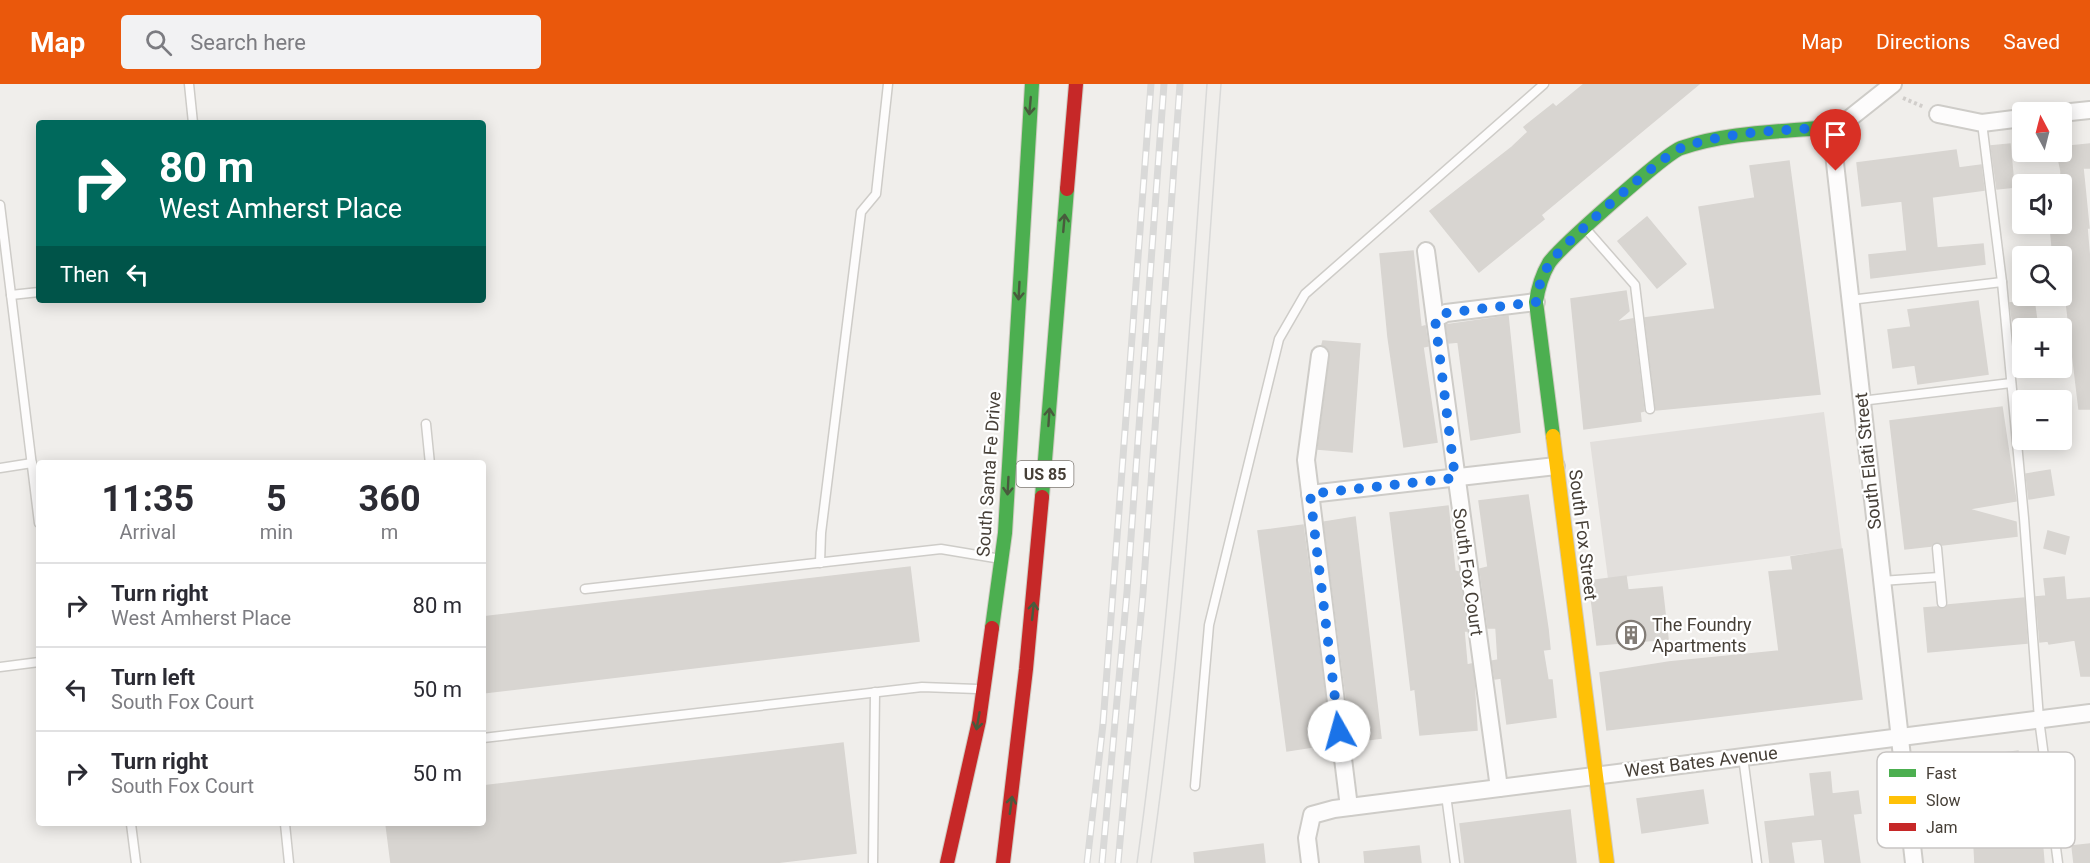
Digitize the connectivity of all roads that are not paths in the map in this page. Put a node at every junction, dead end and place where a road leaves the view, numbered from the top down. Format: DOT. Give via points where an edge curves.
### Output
graph roads {
  1 [pos="189,84"];
  2 [pos="888,84"];
  3 [pos="1032,84"];
  4 [pos="1076,84"];
  5 [pos="1544,84"];
  6 [pos="1889,87"];
  7 [pos="2090,110"];
  8 [pos="2072,112"];
  9 [pos="1938,114"];
  10 [pos="2012,119"];
  11 [pos="193,120"];
  12 [pos="1982,123"];
  13 [pos="1840,126"];
  14 [pos="0,205"];
  15 [pos="1585,227"];
  16 [pos="1426,251"];
  17 [pos="2002,282"];
  18 [pos="36,292"];
  19 [pos="11,295"];
  20 [pos="1850,300"];
  21 [pos="1536,302"];
  22 [pos="1435,319"];
  23 [pos="1320,355"];
  24 [pos="2011,383"];
  25 [pos="1861,401"];
  26 [pos="1650,409"];
  27 [pos="426,424"];
  28 [pos="430,460"];
  29 [pos="32,463"];
  30 [pos="1556,466"];
  31 [pos="0,468"];
  32 [pos="1455,478"];
  33 [pos="1310,494"];
  34 [pos="36,497"];
  35 [pos="1937,548"];
  36 [pos="1001,559"];
  37 [pos="820,563"];
  38 [pos="1939,577"];
  39 [pos="1881,581"];
  40 [pos="585,589"];
  41 [pos="1942,603"];
  42 [pos="36,662"];
  43 [pos="0,667"];
  44 [pos="983,689"];
  45 [pos="875,692"];
  46 [pos="2090,713"];
  47 [pos="2039,719"];
  48 [pos="1898,737"];
  49 [pos="486,738"];
  50 [pos="1900,752"];
  51 [pos="2043,752"];
  52 [pos="1743,757"];
  53 [pos="1596,776"];
  54 [pos="1195,786"];
  55 [pos="1499,788"];
  56 [pos="1446,795"];
  57 [pos="1348,807"];
  58 [pos="130,826"];
  59 [pos="285,826"];
  60 [pos="1912,848"];
  61 [pos="2056,848"];
  62 [pos="136,863"];
  63 [pos="289,863"];
  64 [pos="873,863"];
  65 [pos="947,863"];
  66 [pos="1003,863"];
  67 [pos="1310,863"];
  68 [pos="1455,863"];
  69 [pos="1607,863"];
  70 [pos="1757,863"];
  71 [pos="1914,863"];
  72 [pos="2058,863"];
  1 -- 11 [label="lane"];
  2 -- 37 [label="lane" via="876,194 861,212"];
  3 -- 36 [label="main road, South Santa Fe Drive / US 85, one-way"];
  66 -- 4 [label="main road, US 85, one-way" via="1022,726 1041,535"];
  5 -- 54 [label="lane" via="1305,294 1279,339 1209,625"];
  6 -- 13 [label="street"];
  7 -- 8 [label="street"];
  9 -- 12 [label="street"];
  10 -- 12 [label="street"];
  12 -- 17 [label="lane"];
  13 -- 15 [label="main road, South Fox Street" via="1708,140 1677,149"];
  13 -- 20 [label="street, South Elati Street" via="1834,154"];
  14 -- 19 [label="lane"];
  15 -- 21 [label="main road, South Fox Street" via="1550,262"];
  15 -- 26 [label="lane" via="1635,285"];
  16 -- 22 [label="street, South Fox Court"];
  17 -- 20 [label="lane"];
  17 -- 24 [label="lane"];
  18 -- 19 [label="lane"];
  19 -- 29 [label="lane"];
  20 -- 25 [label="street, South Elati Street"];
  21 -- 22 [label="street" via="1446,313"];
  21 -- 30 [label="main road, South Fox Street"];
  22 -- 32 [label="street, South Fox Court"];
  23 -- 33 [label="street" via="1306,460"];
  24 -- 25 [label="lane"];
  24 -- 47 [label="lane"];
  25 -- 39 [label="street, South Elati Street"];
  27 -- 28 [label="lane"];
  29 -- 31 [label="lane"];
  29 -- 34 [label="lane"];
  30 -- 32 [label="street"];
  30 -- 53 [label="main road, South Fox Street"];
  32 -- 33 [label="street"];
  32 -- 55 [label="street, South Fox Court"];
  33 -- 57 [label="street"];
  35 -- 38 [label="lane"];
  36 -- 37 [label="lane" via="941,549"];
  36 -- 44 [label="main road, South Santa Fe Drive / US 85"];
  37 -- 40 [label="lane"];
  38 -- 39 [label="lane"];
  38 -- 41 [label="lane"];
  39 -- 48 [label="street, South Elati Street"];
  42 -- 43 [label="lane"];
  44 -- 45 [label="lane" via="922,687"];
  44 -- 65 [label="main road, South Santa Fe Drive / US 85, one-way"];
  45 -- 49 [label="lane"];
  45 -- 64 [label="lane"];
  46 -- 47 [label="street, West Bates Avenue"];
  47 -- 48 [label="street, West Bates Avenue"];
  47 -- 51 [label="lane"];
  48 -- 50 [label="street, South Elati Street"];
  48 -- 52 [label="street, West Bates Avenue"];
  52 -- 53 [label="street, West Bates Avenue"];
  52 -- 70 [label="lane"];
  53 -- 55 [label="street, West Bates Avenue"];
  53 -- 69 [label="main road, South Fox Street"];
  55 -- 56 [label="street, West Bates Avenue"];
  56 -- 57 [label="street, West Bates Avenue"];
  56 -- 68 [label="lane"];
  57 -- 67 [label="street, West Bates Avenue" via="1312,815 1307,838"];
  58 -- 62 [label="lane"];
  59 -- 63 [label="lane"];
  60 -- 71 [label="street, South Elati Street"];
  61 -- 72 [label="lane"];
}
